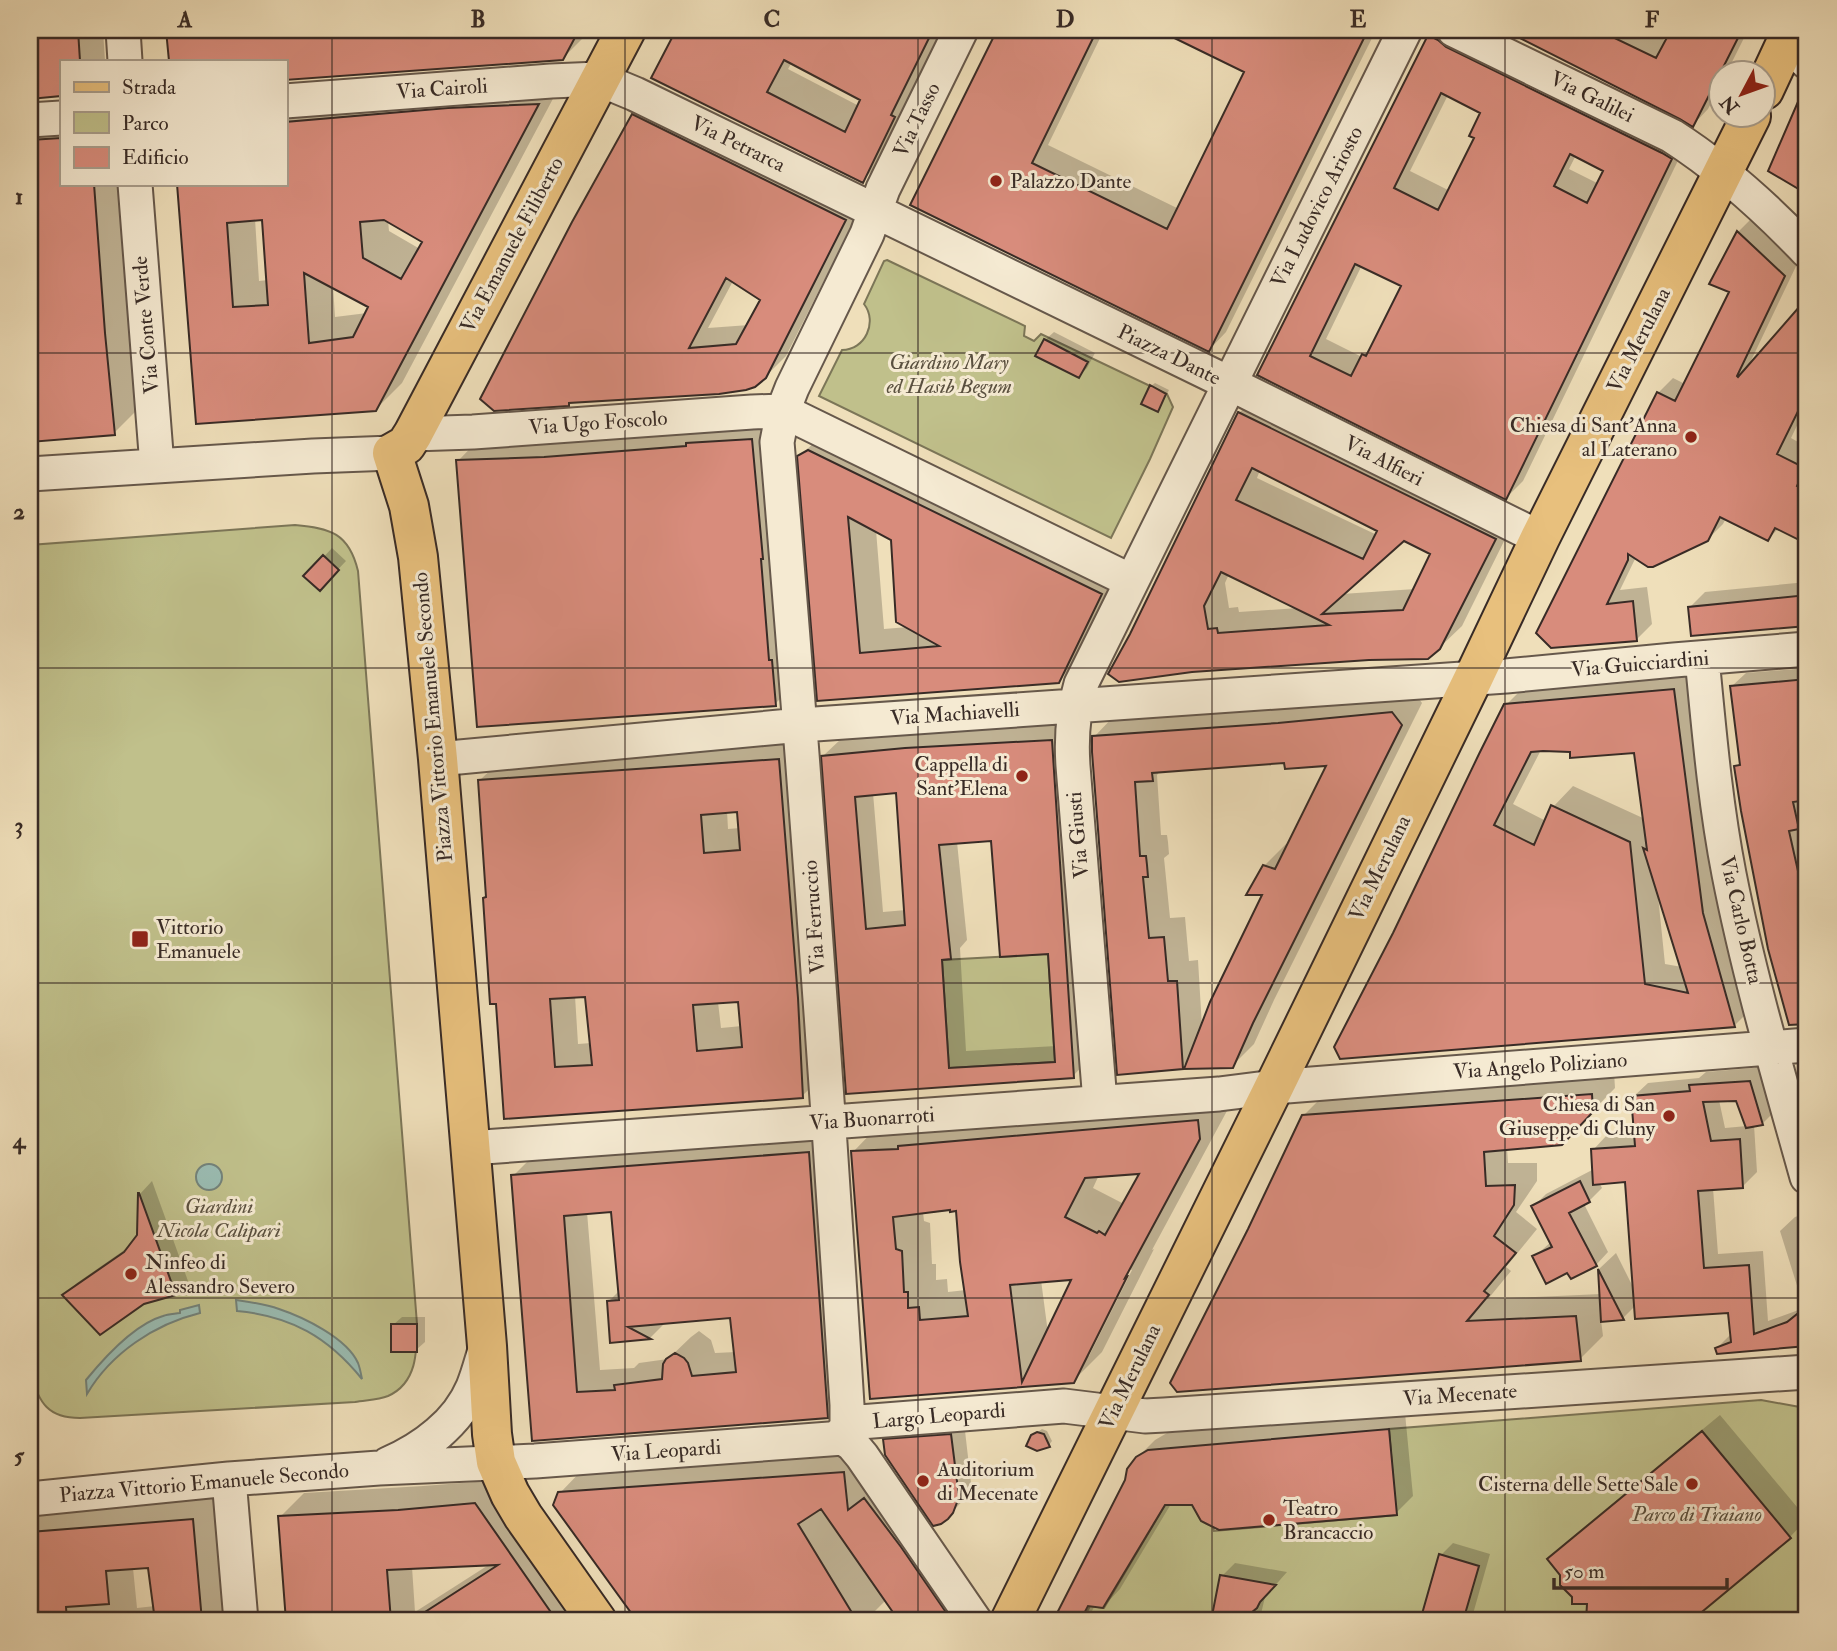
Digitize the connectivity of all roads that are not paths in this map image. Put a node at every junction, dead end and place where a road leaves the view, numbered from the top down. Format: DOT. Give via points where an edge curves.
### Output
graph roads {
  1 [pos="123,30"];
  2 [pos="626,30"];
  3 [pos="961,30"];
  4 [pos="1405,30"];
  5 [pos="1454,30"];
  6 [pos="1795,45"];
  7 [pos="125,60"];
  8 [pos="1778,69"];
  9 [pos="599,79"];
  10 [pos="287,101"];
  11 [pos="60,118"];
  12 [pos="30,120"];
  13 [pos="1744,130"];
  14 [pos="1724,173"];
  15 [pos="135,186"];
  16 [pos="875,211"];
  17 [pos="1807,251"];
  18 [pos="1229,384"];
  19 [pos="783,411"];
  20 [pos="402,443"];
  21 [pos="157,466"];
  22 [pos="30,474"];
  23 [pos="1540,538"];
  24 [pos="1131,581"];
  25 [pos="1807,649"];
  26 [pos="1702,658"];
  27 [pos="1473,679"];
  28 [pos="1075,706"];
  29 [pos="801,725"];
  30 [pos="438,759"];
  31 [pos="1807,1045"];
  32 [pos="1770,1048"];
  33 [pos="1274,1087"];
  34 [pos="1100,1102"];
  35 [pos="829,1122"];
  36 [pos="470,1149"];
  37 [pos="1807,1177"];
  38 [pos="487,1346"];
  39 [pos="1807,1372"];
  40 [pos="1113,1412"];
  41 [pos="842,1431"];
  42 [pos="496,1462"];
  43 [pos="379,1468"];
  44 [pos="229,1479"];
  45 [pos="34,1494"];
  46 [pos="241,1621"];
  47 [pos="597,1621"];
  48 [pos="975,1621"];
  49 [pos="1010,1621"];
  1 -- 7 [label="street"];
  2 -- 9 [label="main road, Via Emanuele Filiberto"];
  3 -- 16 [label="street, Via Tasso"];
  4 -- 18 [label="street, Via Ludovico Ariosto"];
  5 -- 14 [label="street, Via Galilei" via="1672,136"];
  6 -- 8 [label="main road"];
  9 -- 10 [label="street, Via Cairoli"];
  9 -- 16 [label="street, Via Petrarca"];
  9 -- 20 [label="main road, Via Emanuele Filiberto"];
  11 -- 12 [label="street"];
  13 -- 14 [label="main road, Via Merulana"];
  14 -- 17 [label="street, Via Galilei"];
  14 -- 23 [label="main road, Via Merulana"];
  15 -- 21 [label="street, Via Conte Verde"];
  16 -- 18 [label="street, Piazza Dante"];
  16 -- 19 [label="street"];
  18 -- 23 [label="street, Via Alfieri"];
  18 -- 24 [label="street, Piazza Dante"];
  19 -- 20 [label="street, Via Ugo Foscolo" via="472,432"];
  19 -- 24 [label="street"];
  19 -- 29 [label="street, Via Ferruccio" via="777,442"];
  20 -- 21 [label="street"];
  20 -- 30 [label="main road, Piazza Vittorio Emanuele Secondo"];
  21 -- 22 [label="street"];
  23 -- 27 [label="main road, Via Merulana"];
  24 -- 28 [label="street, Via Giusti" via="1081,684"];
  25 -- 26 [label="street, Via Guicciardini"];
  26 -- 27 [label="street, Via Guicciardini"];
  26 -- 32 [label="street, Via Carlo Botta" via="1729,874"];
  27 -- 28 [label="street, Via Machiavelli"];
  27 -- 33 [label="main road, Via Merulana"];
  28 -- 29 [label="street, Via Machiavelli"];
  28 -- 34 [label="street, Via Giusti" via="1073,766"];
  29 -- 30 [label="street, Via Machiavelli"];
  29 -- 35 [label="street, Via Ferruccio"];
  30 -- 36 [label="main road, Piazza Vittorio Emanuele Secondo"];
  31 -- 32 [label="street, Via Angelo Poliziano"];
  32 -- 33 [label="street, Via Angelo Poliziano"];
  32 -- 37 [label="street, Via Carlo Botta"];
  33 -- 34 [label="street, Via Buonarroti"];
  33 -- 40 [label="main road, Via Merulana"];
  34 -- 35 [label="street, Via Buonarroti"];
  35 -- 36 [label="street, Via Buonarroti"];
  35 -- 41 [label="street, Via Ferruccio"];
  36 -- 38 [label="main road, Piazza Vittorio Emanuele Secondo"];
  38 -- 42 [label="main road, Piazza Vittorio Emanuele Secondo"];
  38 -- 43 [label="street, Piazza Vittorio Emanuele Secondo" via="458,1413 422,1446"];
  39 -- 40 [label="street, Via Mecenate" via="1164,1415"];
  40 -- 41 [label="street, Largo Leopardi" via="1057,1407"];
  40 -- 49 [label="main road, Via Merulana"];
  41 -- 42 [label="street, Via Leopardi"];
  41 -- 48 [label="street, Largo Leopardi"];
  42 -- 43 [label="street, Piazza Vittorio Emanuele Secondo"];
  42 -- 47 [label="main road" via="530,1528"];
  43 -- 44 [label="street, Piazza Vittorio Emanuele Secondo"];
  44 -- 45 [label="street, Piazza Vittorio Emanuele Secondo"];
  44 -- 46 [label="street"];
}
